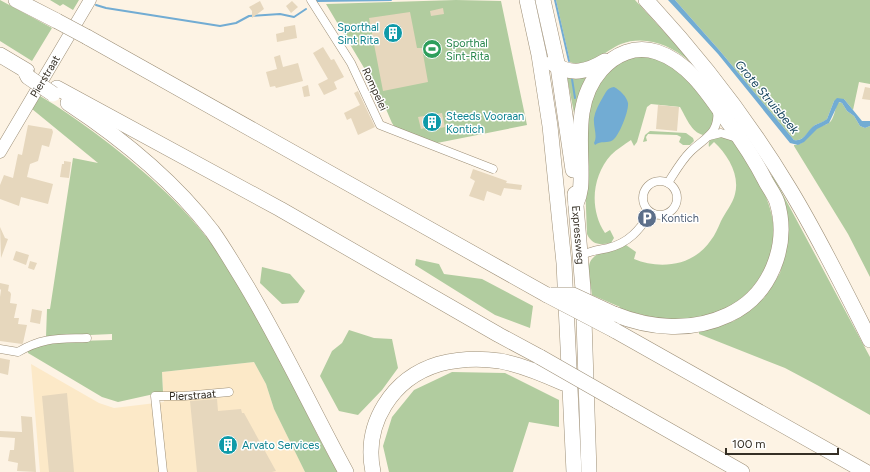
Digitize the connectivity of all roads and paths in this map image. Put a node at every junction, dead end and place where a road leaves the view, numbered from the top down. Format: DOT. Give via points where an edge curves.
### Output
graph roads {
  1 [pos="16,0"];
  2 [pos="90,0"];
  3 [pos="311,0"];
  4 [pos="527,0"];
  5 [pos="543,0"];
  6 [pos="646,0"];
  7 [pos="0,55"];
  8 [pos="539,55"];
  9 [pos="611,59"];
  10 [pos="558,67"];
  11 [pos="55,91"];
  12 [pos="716,104"];
  13 [pos="709,136"];
  14 [pos="741,139"];
  15 [pos="0,152"];
  16 [pos="493,169"];
  17 [pos="668,183"];
  18 [pos="576,204"];
  19 [pos="651,212"];
  20 [pos="580,256"];
  21 [pos="564,263"];
  22 [pos="541,291"];
  23 [pos="87,338"];
  24 [pos="870,340"];
  25 [pos="0,349"];
  26 [pos="582,381"];
  27 [pos="229,392"];
  28 [pos="163,472"];
  29 [pos="346,472"];
  30 [pos="372,472"];
  31 [pos="574,472"];
  32 [pos="589,472"];
  33 [pos="742,472"];
  34 [pos="866,472"];
  1 -- 22 [label="highway, bridge" via="88,37"];
  2 -- 15 [label="street, Pierstraat"];
  3 -- 16 [label="street, Rompelei" via="351,63 380,125"];
  4 -- 8 [label="highway, Expressweg"];
  5 -- 10 [label="highway, Expressweg"];
  6 -- 24 [label="highway" via="704,66 759,141 804,213"];
  7 -- 11 [label="highway, bridge" via="25,71 28,77"];
  8 -- 10 [label="highway"];
  8 -- 21 [label="highway, Expressweg" via="550,126"];
  9 -- 10 [label="highway" via="581,71"];
  9 -- 12 [label="highway" via="625,52 638,50 661,54 694,76"];
  9 -- 18 [label="highway" via="591,84 582,110 581,191"];
  10 -- 18 [label="highway, Expressweg"];
  11 -- 26 [label="highway, bridge" via="280,210"];
  11 -- 29 [label="highway" via="159,173 212,231 257,302"];
  12 -- 13 [label="street" via="717,121"];
  12 -- 14 [label="highway"];
  13 -- 14 [label="street" via="721,133"];
  13 -- 17 [label="street" via="690,151"];
  14 -- 22 [label="highway, bridge" via="777,202 782,228 772,271 761,291 747,305 718,320 682,327 638,322 573,295"];
  17 -- 19 [label="street" via="654,182 645,189 644,205"];
  17 -- 19 [label="street" via="677,194 676,206 672,211 662,215"];
  18 -- 20 [label="highway, Expressweg"];
  19 -- 20 [label="street" via="630,239 616,246 588,251"];
  20 -- 21 [label="highway"];
  20 -- 32 [label="highway, Expressweg"];
  21 -- 31 [label="highway, Expressweg"];
  22 -- 34 [label="highway, bridge"];
  23 -- 25 [label="street" via="47,339 18,352"];
  26 -- 30 [label="highway" via="563,383 512,364 482,360 459,360 423,370 398,387 378,414 370,447"];
  26 -- 33 [label="highway, bridge"];
  27 -- 28 [label="street, Pierstraat" via="155,396"];
}
